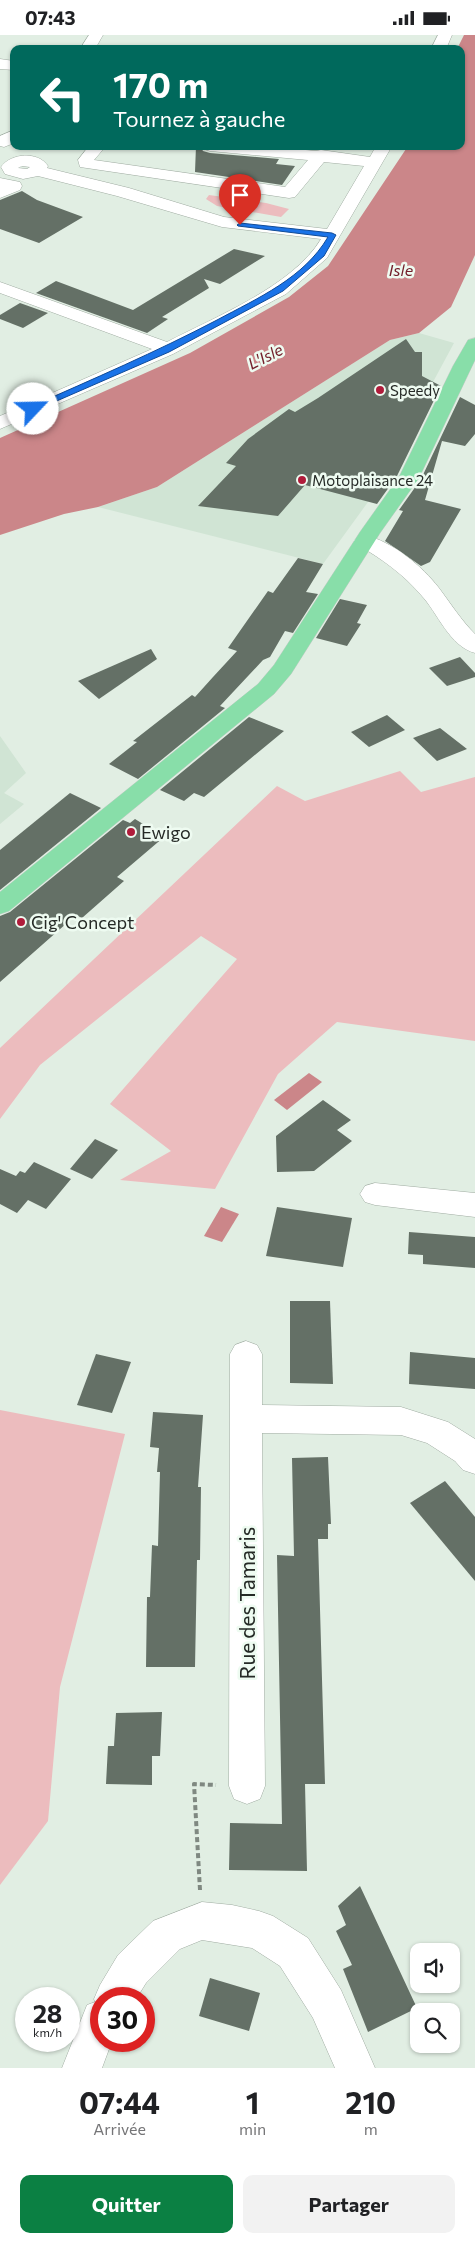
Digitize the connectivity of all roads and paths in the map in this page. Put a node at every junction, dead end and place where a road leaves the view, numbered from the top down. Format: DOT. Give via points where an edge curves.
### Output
graph roads {
  1 [pos="94,150"];
  2 [pos="244,150"];
  3 [pos="379,154"];
  4 [pos="321,155"];
  5 [pos="37,171"];
  6 [pos="0,183"];
  7 [pos="0,193"];
  8 [pos="332,235"];
  9 [pos="0,287"];
  10 [pos="475,344"];
  11 [pos="166,350"];
  12 [pos="0,423"];
  13 [pos="365,541"];
  14 [pos="475,646"];
  15 [pos="0,905"];
  16 [pos="375,1194"];
  17 [pos="475,1205"];
  18 [pos="246,1354"];
  19 [pos="246,1420"];
  20 [pos="475,1460"];
  21 [pos="247,1786"];
  22 [pos="202,1921"];
  23 [pos="121,1987"];
  24 [pos="90,2047"];
  25 [pos="82,2068"];
  26 [pos="355,2068"];
  1 -- 4 [label="street" via="86,159 86,164 289,193"];
  2 -- 4 [label="street"];
  3 -- 4 [label="street"];
  3 -- 8 [label="street"];
  5 -- 8 [label="street" via="123,192 222,222"];
  6 -- 7 [label="street" via="14,186"];
  8 -- 11 [label="street" via="321,254 280,289"];
  9 -- 11 [label="street"];
  10 -- 13 [label="main road" via="409,478"];
  11 -- 12 [label="street"];
  13 -- 14 [label="street" via="405,566 430,591 455,627"];
  13 -- 15 [label="main road" via="297,650 266,689"];
  16 -- 17 [label="street"];
  18 -- 19 [label="street, Rue des Tamaris"];
  19 -- 20 [label="street" via="400,1421 437,1432"];
  19 -- 21 [label="street, Rue des Tamaris"];
  21 -- 22 [label="path" via="194,1784"];
  22 -- 23 [label="street" via="167,1935 132,1969"];
  22 -- 26 [label="street" via="259,1930 294,1952 327,2003"];
  24 -- 25 [label="street"];
}
